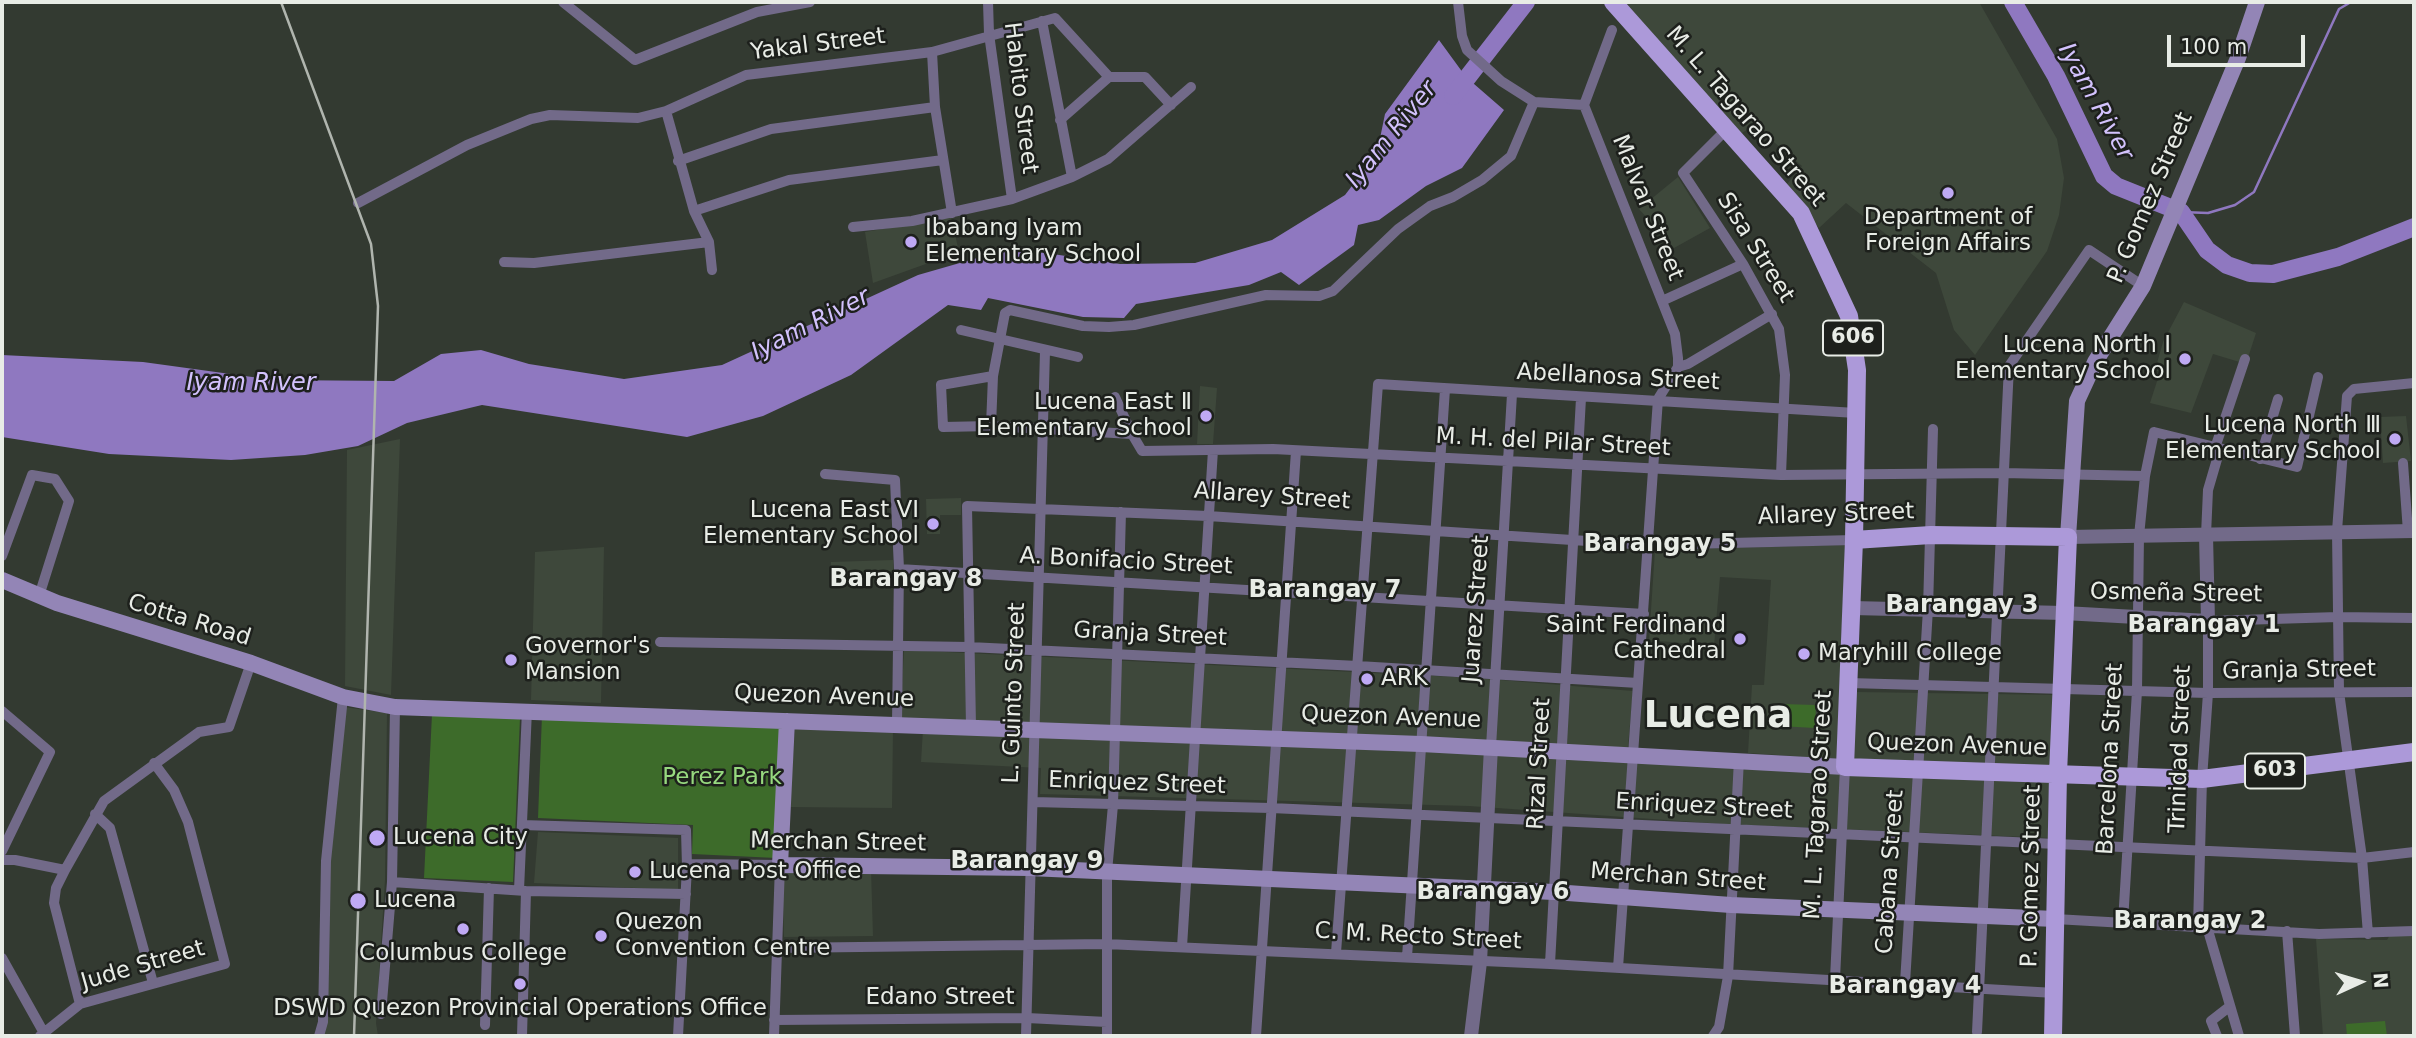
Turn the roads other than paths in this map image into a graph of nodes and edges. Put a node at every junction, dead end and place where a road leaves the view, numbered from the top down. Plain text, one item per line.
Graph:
1 (810, 2) edge
2 (988, 2) edge
3 (1458, 2) edge
4 (1613, 2) edge
5 (2257, 2) edge
6 (566, 3) edge
7 (755, 7) edge
8 (1042, 21) junction
9 (1612, 30) dead end
10 (989, 34) junction
11 (932, 52) junction
12 (1109, 77) junction
13 (1191, 87) dead end
14 (1534, 102) junction
15 (1171, 105) junction
16 (1584, 105) junction
17 (935, 107) junction
18 (666, 111) junction
19 (1060, 120) junction
20 (1725, 131) junction
21 (943, 160) junction
22 (678, 161) junction
23 (1072, 177) junction
24 (1012, 199) junction
25 (358, 203) dead end
26 (694, 211) junction
27 (952, 212) junction
28 (853, 227) dead end
29 (709, 242) junction
30 (504, 262) dead end
31 (1743, 264) junction
32 (712, 270) dead end
33 (2143, 286) junction
34 (1662, 301) junction
35 (1772, 314) junction
36 (961, 330) dead end
37 (1001, 339) junction
38 (1045, 351) junction
39 (1078, 358) dead end
40 (2245, 359) dead end
41 (1678, 367) junction
42 (993, 376) junction
43 (2318, 377) dead end
44 (2414, 383) edge
45 (1445, 389) junction
46 (1512, 394) junction
47 (1115, 397) dead end
48 (1581, 398) junction
49 (2278, 399) dead end
50 (1658, 400) junction
51 (1784, 409) junction
52 (1856, 414) junction
53 (991, 426) junction
54 (1041, 429) junction
55 (1933, 429) dead end
56 (1132, 434) junction
57 (2217, 448) junction
58 (1213, 450) junction
59 (1296, 451) junction
60 (1374, 454) junction
61 (1442, 457) junction
62 (2260, 458) junction
63 (1510, 463) junction
64 (2403, 463) dead end
65 (1577, 466) junction
66 (1653, 471) junction
67 (1932, 473) junction
68 (2003, 473) junction
69 (825, 474) dead end
70 (1856, 474) junction
71 (2071, 474) junction
72 (1781, 475) junction
73 (2145, 476) junction
74 (1041, 509) junction
75 (1121, 512) junction
76 (1208, 516) junction
77 (1293, 523) junction
78 (1367, 527) junction
79 (1437, 530) junction
80 (2337, 531) junction
81 (2411, 531) edge
82 (2003, 535) junction
83 (2206, 535) junction
84 (1931, 536) junction
85 (2138, 536) junction
86 (1504, 537) junction
87 (2068, 537) junction
88 (1854, 540) junction
89 (1574, 541) junction
90 (1648, 545) junction
91 (2, 556) edge
92 (899, 569) junction
93 (968, 573) junction
94 (1040, 579) junction
95 (2, 580) edge
96 (1119, 581) junction
97 (1203, 586) junction
98 (1288, 592) junction
99 (39, 596) junction
100 (1363, 597) junction
101 (1431, 600) junction
102 (1500, 605) junction
103 (1852, 608) junction
104 (1570, 609) junction
105 (1928, 609) junction
106 (1997, 611) junction
107 (2064, 613) junction
108 (1644, 614) junction
109 (2338, 617) junction
110 (2414, 618) edge
111 (2139, 620) junction
112 (2208, 621) junction
113 (660, 642) dead end
114 (897, 645) junction
115 (970, 647) junction
116 (1038, 651) junction
117 (1117, 655) junction
118 (1198, 658) junction
119 (251, 663) junction
120 (1283, 663) junction
121 (1358, 666) junction
122 (1427, 671) junction
123 (1495, 675) junction
124 (1566, 681) junction
125 (1849, 683) junction
126 (1639, 684) junction
127 (1922, 686) junction
128 (1994, 687) junction
129 (2063, 690) junction
130 (2137, 691) junction
131 (2339, 692) junction
132 (2414, 692) edge
133 (2208, 693) junction
134 (343, 697) junction
135 (365, 701) joint
136 (395, 707) junction
137 (527, 710) junction
138 (2, 711) edge
139 (787, 721) junction
140 (897, 723) junction
141 (971, 726) junction
142 (1034, 729) junction
143 (1115, 732) junction
144 (1193, 735) junction
145 (1276, 738) junction
146 (1352, 741) junction
147 (1421, 744) junction
148 (1491, 747) junction
149 (2414, 752) edge
150 (1562, 753) junction
151 (1632, 755) junction
152 (1739, 760) junction
153 (2348, 762) junction
154 (155, 763) junction
155 (1845, 767) junction
156 (1919, 769) junction
157 (1989, 770) junction
158 (2059, 774) junction
159 (2131, 776) junction
160 (2202, 779) junction
161 (1033, 802) junction
162 (1114, 805) junction
163 (1188, 806) junction
164 (1271, 808) junction
165 (1348, 812) junction
166 (96, 814) junction
167 (1418, 815) junction
168 (1487, 819) junction
169 (1558, 822) junction
170 (1628, 824) junction
171 (522, 825) junction
172 (1737, 830) junction
173 (1843, 835) junction
174 (1915, 838) junction
175 (1986, 841) junction
176 (2058, 845) junction
177 (2126, 847) junction
178 (2200, 850) junction
179 (2, 851) edge
180 (2414, 852) edge
181 (2362, 858) junction
182 (2, 860) edge
183 (687, 864) junction
184 (780, 866) junction
185 (1030, 868) junction
186 (65, 870) junction
187 (1107, 872) junction
188 (1185, 875) junction
189 (1266, 879) junction
190 (392, 882) junction
191 (1340, 882) junction
192 (1413, 885) junction
193 (489, 888) junction
194 (1482, 889) junction
195 (522, 890) junction
196 (1553, 892) junction
197 (686, 894) junction
198 (1623, 898) junction
199 (1731, 905) junction
200 (1838, 909) junction
201 (1909, 912) junction
202 (1982, 917) junction
203 (2055, 919) junction
204 (2123, 922) junction
205 (2202, 927) junction
206 (2287, 931) junction
207 (2414, 931) edge
208 (2368, 934) junction
209 (1029, 943) junction
210 (1106, 944) junction
211 (1182, 947) junction
212 (778, 948) junction
213 (1260, 950) junction
214 (1336, 953) junction
215 (1407, 957) junction
216 (2, 960) edge
217 (1479, 962) junction
218 (1550, 964) junction
219 (1618, 968) junction
220 (1728, 975) junction
221 (1835, 979) junction
222 (1905, 983) junction
223 (153, 984) junction
224 (1979, 987) junction
225 (2054, 993) junction
226 (80, 1004) junction
227 (2229, 1007) junction
228 (381, 1014) dead end
229 (1027, 1018) junction
230 (774, 1020) junction
231 (1107, 1022) junction
232 (485, 1025) dead end
233 (1977, 1032) dead end
234 (1718, 1033) edge
235 (42, 1034) edge
236 (319, 1036) edge
237 (522, 1036) edge
238 (678, 1036) edge
239 (774, 1036) edge
240 (1026, 1036) edge
241 (1107, 1036) edge
242 (1256, 1036) edge
243 (1471, 1036) edge
244 (2053, 1036) edge
245 (2217, 1036) edge
246 (2239, 1036) edge
247 (2295, 1036) edge

1 - 7 street
2 - 10 street, Habito Street
3 - 14 street
4 - 20 main road, M. L. Tagarao Street / 606
5 - 33 main road, P. Gomez Street
6 - 7 street
8 - 10 street, Yakal Street
8 - 12 street, Yakal Street
8 - 19 street
9 - 16 street
10 - 11 street, Yakal Street
10 - 24 street, Habito Street
11 - 17 street
11 - 18 street, Yakal Street
12 - 15 street
12 - 19 street
13 - 15 street
14 - 16 street
14 - 37 street
15 - 23 street
16 - 34 street, Malvar Street
17 - 21 street
17 - 22 street
18 - 22 street
18 - 25 street, Yakal Street
19 - 23 street
20 - 31 street, Sisa Street
20 - 52 main road, M. L. Tagarao Street / 606
21 - 26 street
21 - 27 street
22 - 26 street
23 - 24 street
24 - 27 street
26 - 29 street
27 - 28 street
29 - 30 street
29 - 32 street
31 - 34 street
31 - 35 street, Sisa Street
33 - 68 street
33 - 71 main road, P. Gomez Street
34 - 41 street, Malvar Street
35 - 41 street
35 - 51 street, Sisa Street
36 - 37 street
37 - 38 street
37 - 42 street
38 - 39 street
38 - 54 street, L. Guinto Street
40 - 57 street, Trinidad Street
41 - 50 street
42 - 53 street
42 - 53 street
43 - 62 street
44 - 80 street
45 - 46 street, Abellanosa Street
45 - 60 street, Abellanosa Street
45 - 61 street
46 - 48 street, Abellanosa Street
46 - 63 street, Juarez Street
47 - 56 street
48 - 50 street, Abellanosa Street
48 - 65 street, Rizal Street
49 - 62 street
50 - 51 street, Abellanosa Street
50 - 66 street
51 - 52 street, Abellanosa Street
51 - 72 street, Sisa Street
52 - 70 main road, M. L. Tagarao Street / 606
53 - 54 street
54 - 56 street
54 - 74 street, L. Guinto Street
55 - 67 street, Cabana Street
56 - 58 street, M. H. del Pilar Street
57 - 62 street
57 - 73 street, Barcelona Street
57 - 83 street, Trinidad Street
58 - 59 street, M. H. del Pilar Street
58 - 76 street
59 - 60 street, M. H. del Pilar Street
59 - 77 street
60 - 61 street, M. H. del Pilar Street
60 - 78 street
61 - 63 street, M. H. del Pilar Street
61 - 79 street
63 - 65 street, M. H. del Pilar Street
63 - 86 street, Juarez Street
64 - 81 street
65 - 66 street, M. H. del Pilar Street
65 - 89 street, Rizal Street
66 - 72 street, M. H. del Pilar Street
66 - 90 street
67 - 68 street, M. H. del Pilar Street
67 - 70 street, M. H. del Pilar Street
67 - 84 street, Cabana Street
68 - 71 street, M. H. del Pilar Street
68 - 82 street
69 - 92 street
70 - 72 street, M. H. del Pilar Street
70 - 88 main road, M. L. Tagarao Street / 606
71 - 73 street, M. H. del Pilar Street
71 - 87 main road, P. Gomez Street
73 - 85 street, Barcelona Street
74 - 75 street, Allarey Street
74 - 93 street, Allarey Street
74 - 94 street, L. Guinto Street
75 - 76 street, Allarey Street
75 - 96 street
76 - 77 street, Allarey Street
76 - 97 street
77 - 78 street, Allarey Street
77 - 98 street
78 - 79 street, Allarey Street
78 - 100 street
79 - 86 street, Allarey Street
79 - 101 street
80 - 81 street, Allarey Street
80 - 83 street, Allarey Street
80 - 109 street
82 - 84 main road, Allarey Street
82 - 87 main road, Allarey Street
82 - 106 street
83 - 85 street, Allarey Street
83 - 112 street, Trinidad Street
84 - 88 main road, Allarey Street
84 - 105 street, Cabana Street
85 - 87 street, Allarey Street
85 - 111 street, Barcelona Street
86 - 89 street, Allarey Street
86 - 102 street, Juarez Street
87 - 107 main road, P. Gomez Street
88 - 90 street, Allarey Street
88 - 103 main road, M. L. Tagarao Street / 606
89 - 90 street, Allarey Street
89 - 104 street, Rizal Street
90 - 108 street
91 - 99 street
92 - 93 street, A. Bonifacio Street
92 - 114 street
93 - 94 street, A. Bonifacio Street
93 - 115 street
94 - 96 street, A. Bonifacio Street
94 - 116 street, L. Guinto Street
95 - 99 main road, Cotta Road
96 - 97 street, A. Bonifacio Street
96 - 117 street
97 - 98 street, A. Bonifacio Street
97 - 118 street
98 - 100 street, A. Bonifacio Street
98 - 120 street
99 - 119 main road, Cotta Road
100 - 101 street, A. Bonifacio Street
100 - 121 street
101 - 102 street, A. Bonifacio Street
101 - 122 street
102 - 104 street, A. Bonifacio Street
102 - 123 street, Juarez Street
103 - 105 street, Osmeña Street
103 - 125 main road, M. L. Tagarao Street / 606
104 - 108 street, A. Bonifacio Street
104 - 124 street, Rizal Street
105 - 106 street, Osmeña Street
105 - 127 street, Cabana Street
106 - 107 street, Osmeña Street
106 - 128 street
107 - 111 street, Osmeña Street
107 - 129 main road, P. Gomez Street
108 - 126 street
109 - 110 street, Osmeña Street
109 - 112 street, Osmeña Street
109 - 131 street
111 - 112 street, Osmeña Street
111 - 130 street, Barcelona Street
112 - 133 street, Trinidad Street
113 - 114 street, Granja Street
114 - 115 street, Granja Street
114 - 140 street
115 - 116 street, Granja Street
115 - 141 street
116 - 117 street, Granja Street
116 - 142 street, L. Guinto Street
117 - 118 street, Granja Street
117 - 143 street
118 - 120 street, Granja Street
118 - 144 street
119 - 134 main road, Cotta Road
119 - 154 street
120 - 121 street, Granja Street
120 - 145 street
121 - 122 street, Granja Street
121 - 146 street
122 - 123 street, Granja Street
122 - 147 street
123 - 124 street, Granja Street
123 - 148 street, Juarez Street
124 - 126 street, Granja Street
124 - 150 street, Rizal Street
125 - 127 street, Granja Street
125 - 155 main road, M. L. Tagarao Street / 606
126 - 151 street
127 - 128 street, Granja Street
127 - 156 street, Cabana Street
128 - 129 street, Granja Street
128 - 157 street
129 - 130 street, Granja Street
129 - 158 main road, P. Gomez Street
130 - 133 street, Granja Street
130 - 159 street, Barcelona Street
131 - 132 street, Granja Street
131 - 133 street, Granja Street
131 - 153 street
133 - 160 street, Trinidad Street
134 - 135 main road, Cotta Road
134 - 236 street
135 - 136 main road, Quezon Avenue
136 - 137 main road, Quezon Avenue
136 - 190 street
137 - 139 main road, Quezon Avenue
137 - 171 street
138 - 179 street
139 - 140 main road, Quezon Avenue
139 - 184 main road
140 - 141 main road, Quezon Avenue
141 - 142 main road, Quezon Avenue
142 - 143 main road, Quezon Avenue
142 - 161 street, L. Guinto Street
143 - 144 main road, Quezon Avenue
143 - 162 street
144 - 145 main road, Quezon Avenue
144 - 163 street
145 - 146 main road, Quezon Avenue
145 - 164 street
146 - 147 main road, Quezon Avenue
146 - 165 street
147 - 148 main road, Quezon Avenue
147 - 167 street
148 - 150 main road, Quezon Avenue
148 - 168 street, Juarez Street
149 - 153 main road, Quezon Avenue / 603
150 - 151 main road, Quezon Avenue
150 - 169 street, Rizal Street
151 - 152 main road, Quezon Avenue
151 - 170 street
152 - 155 main road, Quezon Avenue
152 - 172 street
153 - 160 main road, Quezon Avenue / 603
153 - 181 street
154 - 166 street
154 - 223 street, Jude Street
155 - 156 main road, Quezon Avenue
155 - 173 street, M. L. Tagarao Street
156 - 157 main road, Quezon Avenue
156 - 174 street, Cabana Street
157 - 158 main road, Quezon Avenue
157 - 175 street
158 - 159 main road, Quezon Avenue / 603
158 - 176 main road, P. Gomez Street
159 - 160 main road, Quezon Avenue / 603
159 - 177 street, Barcelona Street
160 - 178 street, Trinidad Street
161 - 162 street, Enriquez Street
161 - 185 street, L. Guinto Street
162 - 163 street, Enriquez Street
162 - 187 street
163 - 164 street, Enriquez Street
163 - 188 street
164 - 165 street, Enriquez Street
164 - 189 street
165 - 167 street, Enriquez Street
165 - 191 street
166 - 186 street
166 - 223 street
167 - 168 street, Enriquez Street
167 - 192 street
168 - 169 street, Enriquez Street
168 - 194 street, Juarez Street
169 - 170 street, Enriquez Street
169 - 196 street, Rizal Street
170 - 172 street, Enriquez Street
170 - 198 street
171 - 183 street
171 - 195 street
172 - 173 street, Enriquez Street
172 - 199 street
173 - 174 street, Enriquez Street
173 - 200 street, M. L. Tagarao Street
174 - 175 street, Enriquez Street
174 - 201 street, Cabana Street
175 - 176 street, Enriquez Street
175 - 202 street
176 - 177 street, Enriquez Street
176 - 203 main road, P. Gomez Street
177 - 178 street, Enriquez Street
177 - 204 street, Barcelona Street
178 - 181 street, Enriquez Street
178 - 205 street, Trinidad Street
180 - 181 street, Enriquez Street
181 - 208 street
182 - 186 street
183 - 184 street, Merchan Street
183 - 197 street
184 - 185 main road, Merchan Street
184 - 212 street
185 - 187 main road, Merchan Street
185 - 209 street, L. Guinto Street
186 - 226 street
187 - 188 main road, Merchan Street
187 - 210 street
188 - 189 main road, Merchan Street
188 - 211 street
189 - 191 main road, Merchan Street
189 - 213 street
190 - 193 street
190 - 228 street
191 - 192 main road, Merchan Street
191 - 214 street
192 - 194 main road, Merchan Street
192 - 215 street
193 - 195 street
193 - 232 street
194 - 196 main road, Merchan Street
194 - 217 street, Juarez Street
195 - 197 street
195 - 237 street
196 - 198 main road, Merchan Street
196 - 218 street, Rizal Street
197 - 238 street
198 - 199 main road, Merchan Street
198 - 219 street
199 - 200 main road, Merchan Street
199 - 220 street
200 - 201 main road, Merchan Street
200 - 221 street, M. L. Tagarao Street
201 - 202 main road, Merchan Street
201 - 222 street, Cabana Street
202 - 203 main road, Merchan Street
202 - 224 street
203 - 204 street, Merchan Street
203 - 225 main road, P. Gomez Street
204 - 205 street, Merchan Street
205 - 206 street, Merchan Street
205 - 227 street, Trinidad Street
206 - 208 street, Merchan Street
206 - 247 street
207 - 208 street, Merchan Street
209 - 210 street, C. M. Recto Street
209 - 212 street, C. M. Recto Street
209 - 229 street, L. Guinto Street
210 - 211 street, C. M. Recto Street
210 - 231 street
211 - 213 street, C. M. Recto Street
212 - 230 street
213 - 214 street, C. M. Recto Street
213 - 242 street
214 - 215 street, C. M. Recto Street
215 - 217 street, C. M. Recto Street
216 - 235 street
217 - 218 street, C. M. Recto Street
217 - 243 street, Juarez Street
218 - 219 street, C. M. Recto Street
219 - 220 street, C. M. Recto Street
220 - 221 street, C. M. Recto Street
220 - 234 street
221 - 222 street, C. M. Recto Street
222 - 224 street, C. M. Recto Street
223 - 226 street, Jude Street
224 - 225 street, C. M. Recto Street
224 - 233 street
225 - 244 main road, P. Gomez Street
226 - 235 street, Jude Street
227 - 245 street
227 - 246 street, Trinidad Street
229 - 230 street, Edano Street
229 - 231 street, Edano Street
229 - 240 street, L. Guinto Street
230 - 239 street
231 - 241 street

